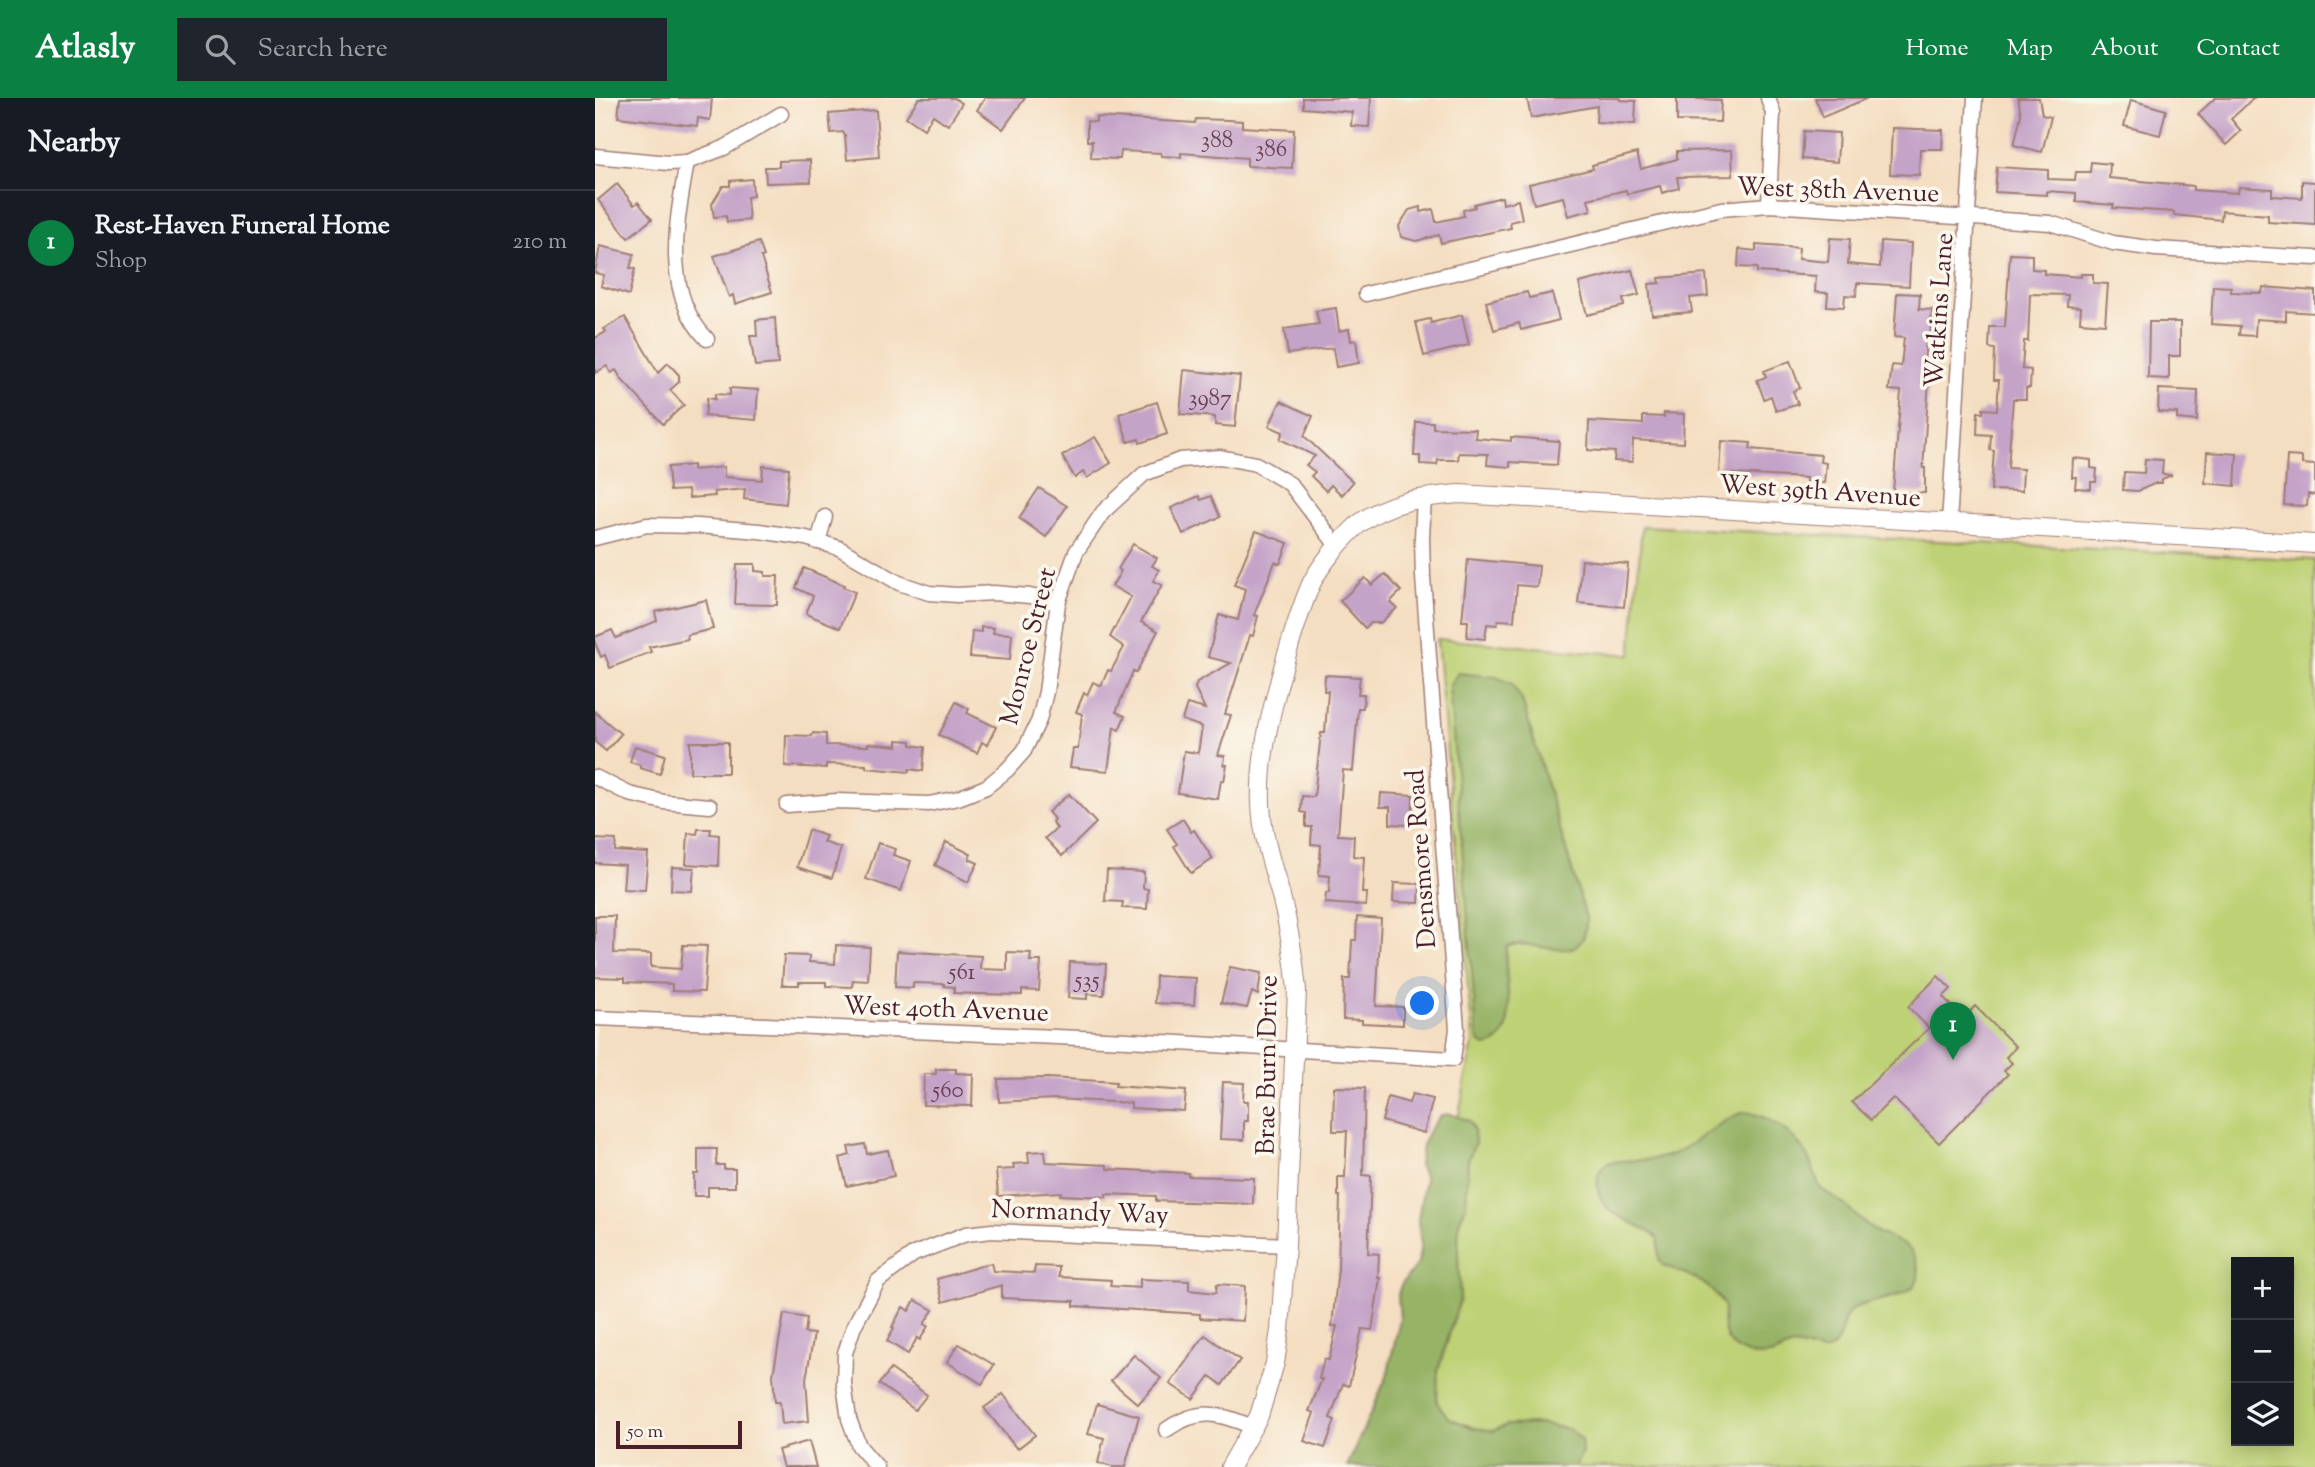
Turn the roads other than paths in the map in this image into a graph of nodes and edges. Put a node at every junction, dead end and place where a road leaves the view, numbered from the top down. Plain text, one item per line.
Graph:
1 (1767, 98) edge
2 (1975, 98) edge
3 (781, 114) dead end
4 (595, 156) edge
5 (687, 162) junction
6 (1769, 205) junction
7 (1968, 218) junction
8 (2315, 258) edge
9 (1366, 294) dead end
10 (706, 338) dead end
11 (1424, 497) junction
12 (825, 517) dead end
13 (1949, 524) junction
14 (595, 538) edge
15 (818, 542) junction
16 (2315, 544) edge
17 (1338, 547) junction
18 (1058, 603) junction
19 (595, 777) edge
20 (787, 805) dead end
21 (710, 806) dead end
22 (595, 1018) edge
23 (1294, 1049) junction
24 (1286, 1245) junction
25 (1253, 1427) junction
26 (1166, 1430) dead end
27 (877, 1467) edge
28 (1230, 1467) edge

1 - 6 street
2 - 7 street, Watkins Lane
3 - 5 street
4 - 5 street
5 - 10 street
6 - 7 street, West 38th Avenue
6 - 9 street, West 38th Avenue
7 - 8 street, West 38th Avenue
7 - 13 street, Watkins Lane
11 - 13 street, West 39th Avenue
11 - 17 street, West 39th Avenue
11 - 23 street, Densmore Road
12 - 15 street
13 - 16 street, West 39th Avenue
14 - 15 street
15 - 18 street
17 - 18 street, Monroe Street
17 - 23 street, Brae Burn Drive
18 - 20 street, Monroe Street
19 - 21 street
22 - 23 street, West 40th Avenue
23 - 24 street, Brae Burn Drive
24 - 25 street, Brae Burn Drive
24 - 27 street, Normandy Way
25 - 26 street
25 - 28 street, Brae Burn Drive

